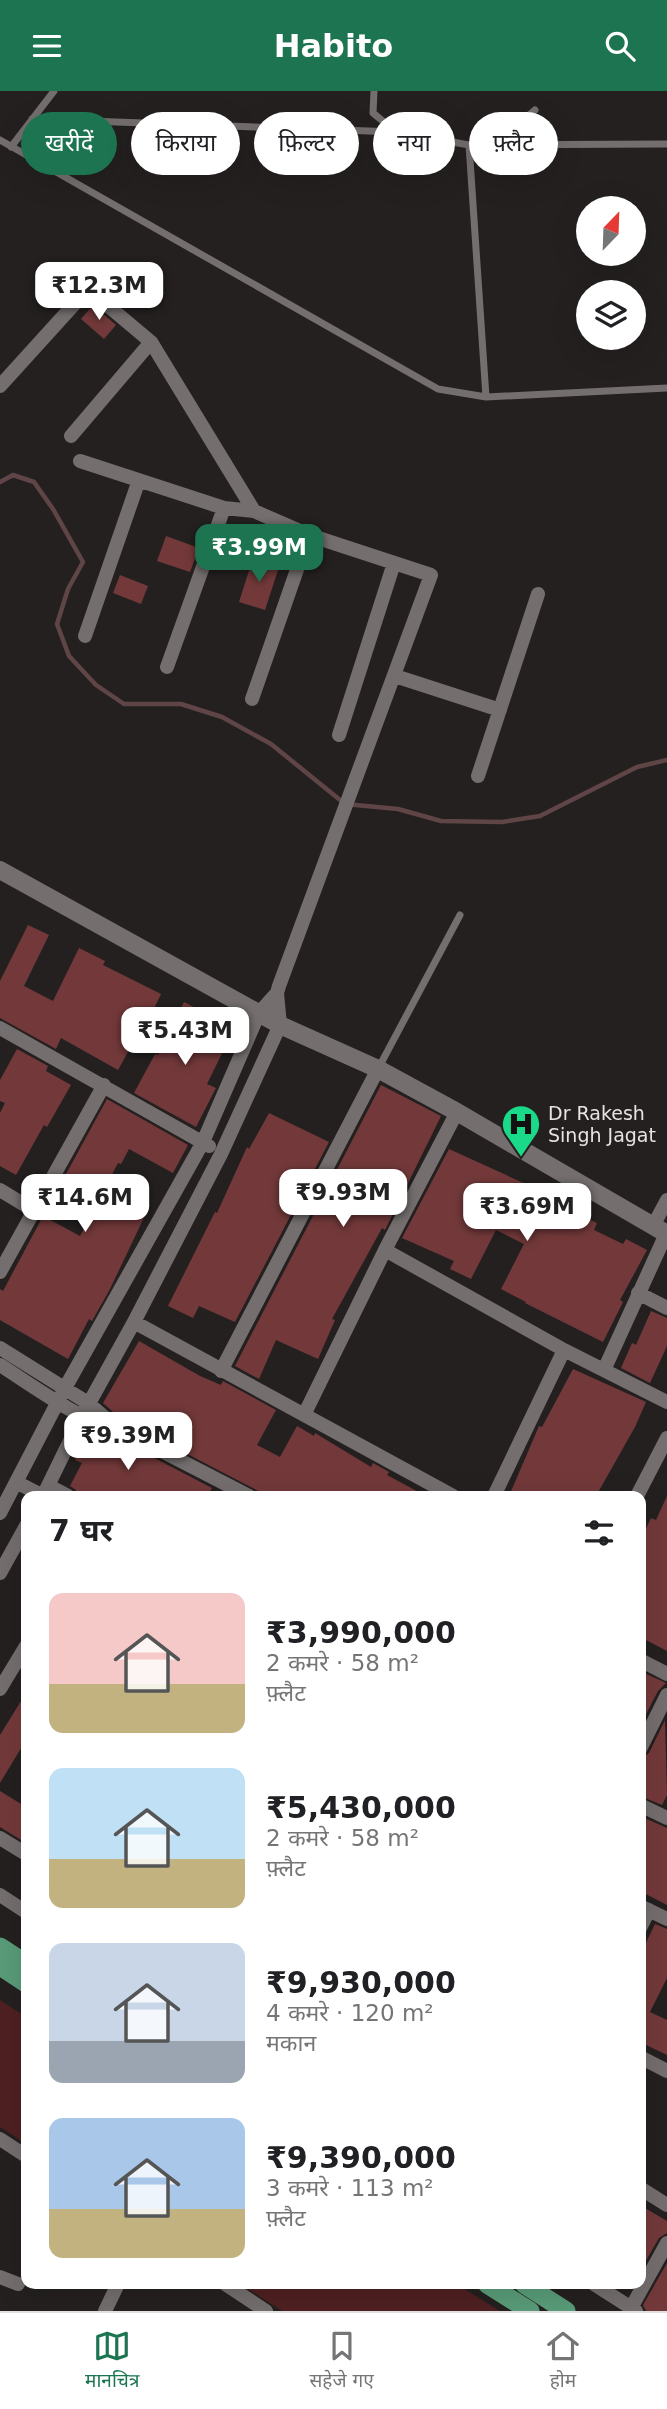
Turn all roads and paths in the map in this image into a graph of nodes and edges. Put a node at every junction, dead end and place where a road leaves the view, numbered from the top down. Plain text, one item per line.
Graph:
1 (54, 91) edge
2 (374, 91) edge
3 (535, 110) dead end
4 (38, 112) edge
5 (373, 112) edge
6 (533, 112) edge
7 (117, 122) edge
8 (373, 131) edge
9 (21, 134) edge
10 (0, 140) edge
11 (455, 142) edge
12 (469, 145) edge
13 (558, 145) edge
14 (667, 145) edge
15 (11, 147) junction
16 (471, 175) edge
17 (151, 342) junction
18 (0, 386) edge
19 (667, 388) edge
20 (486, 397) junction
21 (71, 436) dead end
22 (80, 461) dead end
23 (139, 480) junction
24 (224, 507) junction
25 (254, 511) junction
26 (309, 535) junction
27 (394, 563) junction
28 (538, 594) dead end
29 (85, 636) dead end
30 (167, 667) dead end
31 (395, 676) junction
32 (252, 699) dead end
33 (500, 710) junction
34 (339, 735) dead end
35 (478, 776) dead end
36 (0, 870) edge
37 (460, 915) dead end
38 (277, 993) junction
39 (259, 1013) junction
40 (280, 1025) junction
41 (0, 1028) edge
42 (378, 1069) junction
43 (104, 1085) junction
44 (457, 1112) junction
45 (203, 1142) junction
46 (221, 1154) junction
47 (0, 1190) edge
48 (667, 1200) edge
49 (33, 1210) junction
50 (662, 1231) edge
51 (385, 1249) junction
52 (0, 1272) edge
53 (638, 1293) junction
54 (667, 1308) edge
55 (134, 1322) junction
56 (0, 1348) edge
57 (564, 1350) junction
58 (0, 1365) edge
59 (604, 1370) junction
60 (221, 1371) junction
61 (62, 1394) junction
62 (667, 1402) edge
63 (85, 1410) junction
64 (304, 1415) junction
65 (667, 1438) edge
66 (16, 1482) junction
67 (40, 1491) edge
68 (46, 1491) edge
69 (239, 1491) edge
70 (444, 1491) edge
71 (497, 1491) edge
72 (640, 1491) edge
73 (0, 1513) edge
74 (21, 1535) edge
75 (0, 1573) edge
76 (21, 1654) edge
77 (646, 1663) edge
78 (667, 1674) edge
79 (0, 1689) edge
80 (667, 1695) edge
81 (646, 1737) edge
82 (646, 1808) edge
83 (667, 1818) edge
84 (0, 1838) edge
85 (21, 1851) edge
86 (0, 1895) edge
87 (646, 1908) edge
88 (21, 1909) edge
89 (667, 1919) edge
90 (0, 1947) edge
91 (21, 1961) edge
92 (0, 1966) edge
93 (21, 1980) edge
94 (646, 2060) edge
95 (667, 2070) edge
96 (0, 2139) edge
97 (21, 2153) edge
98 (646, 2192) edge
99 (667, 2205) edge
100 (667, 2243) edge
101 (0, 2277) edge
102 (18, 2284) dead end
103 (646, 2284) edge
104 (116, 2289) edge
105 (233, 2289) edge
106 (495, 2289) edge
107 (532, 2289) edge
108 (602, 2289) edge
109 (644, 2289) edge
110 (633, 2310) edge
111 (106, 2311) edge
112 (266, 2311) edge
113 (530, 2311) edge
114 (566, 2311) edge

1 - 4 lane
2 - 5 lane
3 - 6 lane
7 - 8 lane
9 - 15 lane
10 - 15 lane
11 - 12 lane
13 - 14 lane
15 - 20 lane
16 - 20 lane
17 - 18 street
17 - 21 street
17 - 25 street
19 - 20 lane
22 - 23 street
23 - 24 street
23 - 29 street
24 - 25 street
24 - 30 street
25 - 26 street
26 - 27 street
26 - 32 street
27 - 31 street
27 - 34 street
28 - 33 street
31 - 33 street
31 - 38 street
33 - 35 street
36 - 39 street
37 - 42 lane
38 - 39 street
38 - 40 street
39 - 40 street
39 - 45 street
40 - 42 street
40 - 46 street
41 - 43 street
42 - 44 street
42 - 60 street
43 - 45 street
43 - 49 street
44 - 50 street
44 - 51 street
45 - 46 street
45 - 61 street
46 - 55 street
47 - 49 street
48 - 50 street
49 - 52 street
50 - 53 street
51 - 57 street
51 - 64 street
53 - 54 street
53 - 59 street
55 - 60 street
55 - 63 street
56 - 61 street
57 - 59 street
57 - 71 street
58 - 61 street
59 - 62 street
60 - 64 street
61 - 63 street
61 - 66 street
63 - 68 street
63 - 69 street
64 - 70 street
65 - 72 street
66 - 67 street
66 - 73 street
74 - 75 street
76 - 79 street
77 - 78 street
80 - 81 street
82 - 83 street
84 - 85 street
86 - 88 street
87 - 89 street
90 - 91 main road
92 - 93 main road
94 - 95 street
96 - 97 street
98 - 99 street
100 - 103 street
101 - 102 street
104 - 111 street
105 - 112 street
106 - 113 main road
107 - 114 main road
108 - 110 street
109 - 110 street

